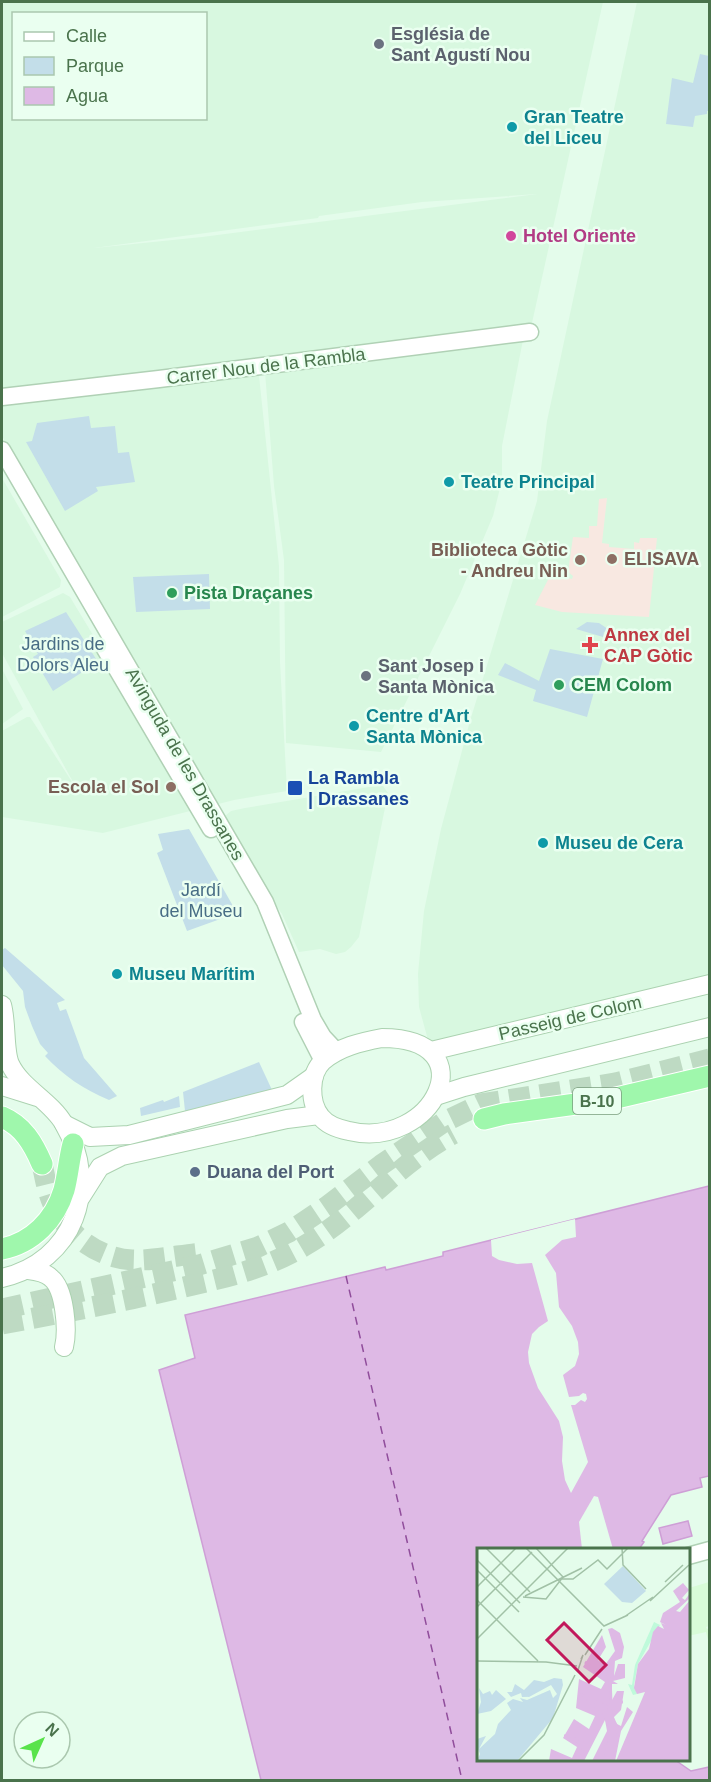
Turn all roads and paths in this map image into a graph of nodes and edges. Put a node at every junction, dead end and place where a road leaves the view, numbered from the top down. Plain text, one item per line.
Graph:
1 (530, 332) dead end
2 (2, 397) edge
3 (2, 450) edge
4 (2, 472) edge
5 (710, 984) edge
6 (2, 1005) edge
7 (710, 1027) edge
8 (431, 1051) junction
9 (325, 1063) junction
10 (710, 1076) edge
11 (2, 1086) edge
12 (436, 1096) junction
13 (42, 1099) junction
14 (320, 1116) junction
15 (2, 1117) edge
16 (484, 1119) dead end
17 (64, 1124) junction
18 (73, 1144) junction
19 (42, 1164) tunnel mouth
20 (81, 1198) junction
21 (2, 1248) edge
22 (28, 1270) junction
23 (2, 1278) edge
24 (64, 1347) dead end
25 (710, 1550) edge
26 (690, 1555) edge

1 - 2 street, Carrer Nou de la Rambla
3 - 9 street, Avinguda de les Drassanes
4 - 9 street, Avinguda de les Drassanes
5 - 8 main road, Passeig de Colom
6 - 13 main road
7 - 12 main road
8 - 9 main road
8 - 12 main road
9 - 14 main road
9 - 17 main road
10 - 16 highway, B-10
11 - 13 main road
12 - 14 main road
13 - 17 main road
14 - 20 main road
15 - 19 highway
17 - 18 main road
18 - 20 main road
18 - 21 highway
20 - 22 main road
22 - 23 main road
22 - 24 main road
25 - 26 street

